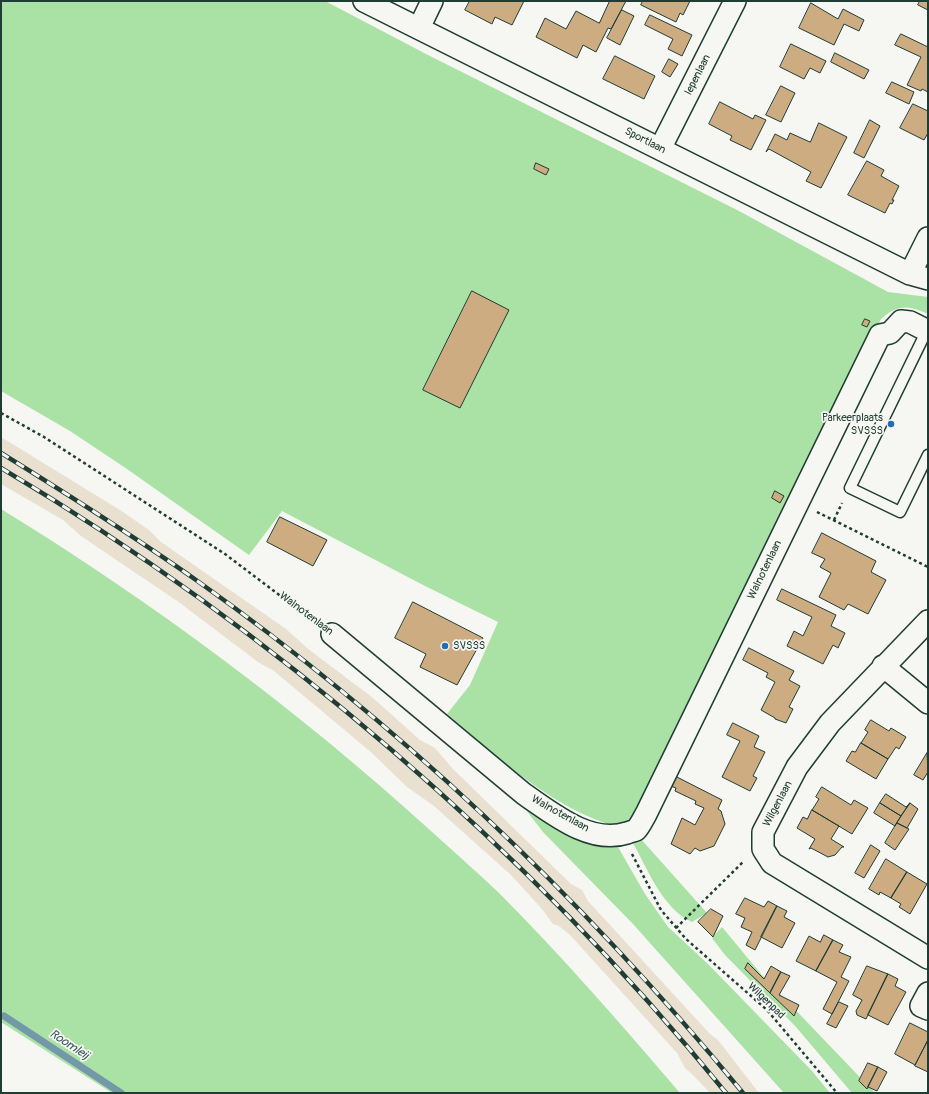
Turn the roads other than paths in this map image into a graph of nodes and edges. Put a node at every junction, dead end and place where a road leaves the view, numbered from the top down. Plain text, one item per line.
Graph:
1 (364, 1) edge
2 (432, 1) edge
3 (735, 1) edge
4 (419, 28) junction
5 (660, 149) junction
6 (928, 238) edge
7 (919, 277) edge
8 (927, 330) edge
9 (928, 456) edge
10 (928, 620) edge
11 (332, 634) road end
12 (883, 666) junction
13 (928, 703) edge
14 (928, 958) edge
15 (928, 992) edge
16 (928, 1009) edge

1 - 4 street, Sportlaan
2 - 4 street
3 - 5 street, Iepenlaan
4 - 5 street, Sportlaan
5 - 7 street, Sportlaan
6 - 7 street
8 - 9 lane
8 - 11 street, Walnotenlaan
10 - 12 street, Wilgenlaan
12 - 13 street
12 - 14 street, Wilgenlaan
15 - 16 street

